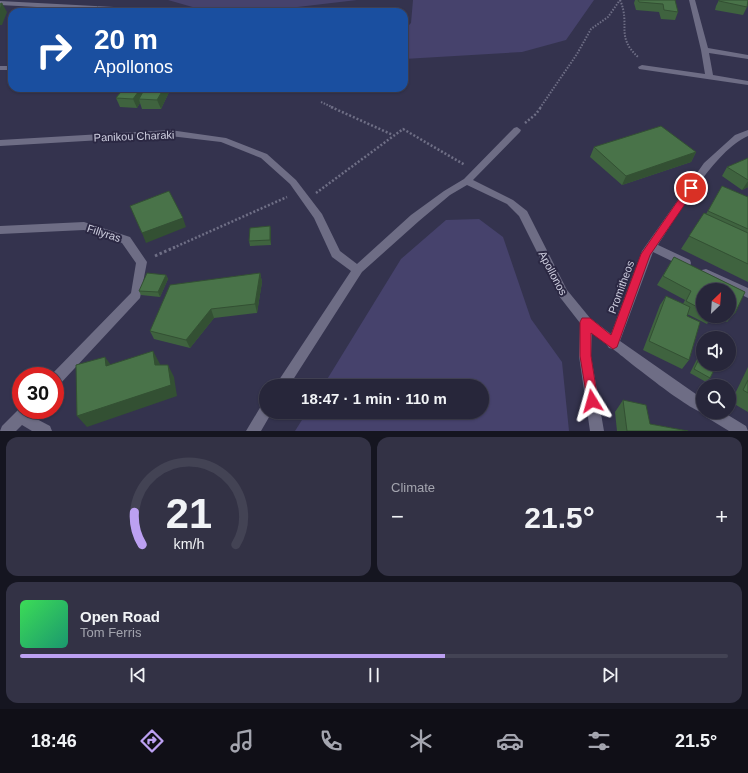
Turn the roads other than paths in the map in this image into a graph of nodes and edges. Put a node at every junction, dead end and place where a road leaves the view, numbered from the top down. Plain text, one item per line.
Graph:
1 (692, 0) edge
2 (0, 3) edge
3 (95, 8) edge
4 (705, 50) junction
5 (748, 56) edge
6 (642, 63) road end
7 (709, 77) junction
8 (748, 83) edge
9 (517, 130) road end
10 (748, 133) edge
11 (0, 143) edge
12 (467, 181) junction
13 (0, 230) edge
14 (651, 247) junction
15 (358, 269) junction
16 (748, 293) edge
17 (586, 322) junction
18 (613, 344) junction
19 (64, 371) edge
20 (287, 379) edge
21 (696, 402) edge
22 (19, 419) edge
23 (30, 419) edge
24 (261, 419) edge
25 (722, 419) edge
26 (7, 431) edge
27 (45, 431) edge
28 (253, 431) edge
29 (597, 431) edge
30 (741, 431) edge

1 - 4 street
2 - 3 street
4 - 5 street
4 - 7 street
6 - 7 street
7 - 8 street
9 - 12 street
10 - 14 street, Promitheos
11 - 15 street, Panikou Charaki
12 - 15 street
12 - 17 street, Apollonos
13 - 19 street, Fillyras
14 - 16 street
14 - 18 street, Promitheos
15 - 20 street
17 - 18 street, Apollonos
17 - 29 street
18 - 21 street, Apollonos
22 - 26 street
23 - 27 street
24 - 28 street
25 - 30 street

